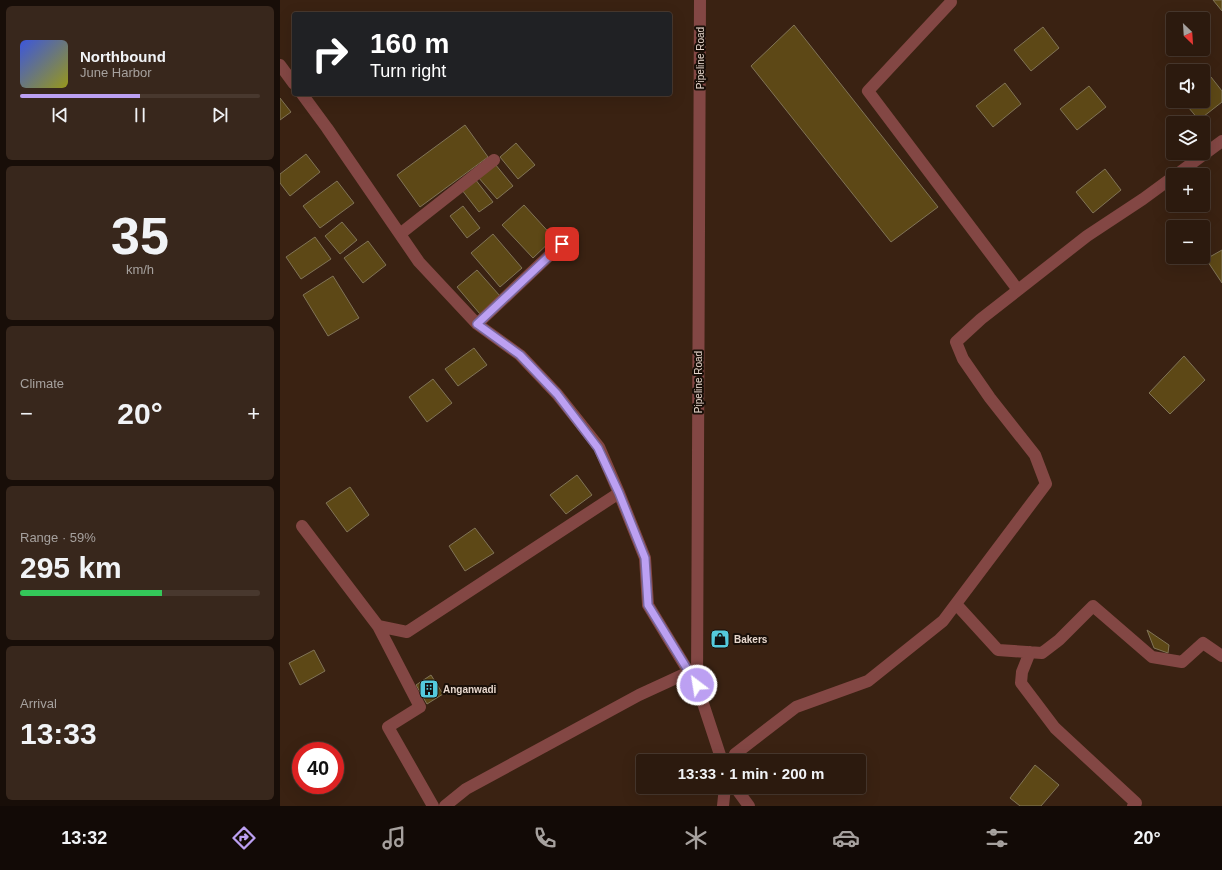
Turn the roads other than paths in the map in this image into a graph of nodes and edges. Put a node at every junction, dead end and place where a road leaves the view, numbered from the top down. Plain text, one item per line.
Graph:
1 (700, 0) edge
2 (951, 2) dead end
3 (280, 65) edge
4 (292, 81) edge
5 (303, 96) edge
6 (1222, 141) edge
7 (494, 160) dead end
8 (1185, 168) edge
9 (1166, 182) edge
10 (400, 234) junction
11 (572, 234) dead end
12 (1018, 290) junction
13 (477, 324) junction
14 (619, 493) junction
15 (302, 526) dead end
16 (956, 604) junction
17 (378, 626) junction
18 (1030, 652) junction
19 (1222, 656) edge
20 (689, 672) junction
21 (697, 685) junction
22 (720, 754) edge
23 (735, 754) edge
24 (724, 794) edge
25 (740, 794) edge
26 (433, 806) edge
27 (445, 806) edge
28 (723, 806) edge
29 (749, 806) edge
30 (1133, 806) edge

1 - 21 street, Pipeline Road
2 - 12 street
3 - 4 street
5 - 10 street
6 - 8 street
7 - 10 street
9 - 12 street
10 - 13 street
11 - 13 street
12 - 16 street
13 - 14 street
14 - 17 street
14 - 20 street
15 - 17 street
16 - 18 street
16 - 23 street
17 - 26 street
18 - 19 street
18 - 30 street
20 - 21 street
20 - 27 street
21 - 22 street, Pipeline Road
24 - 28 street
25 - 29 street

